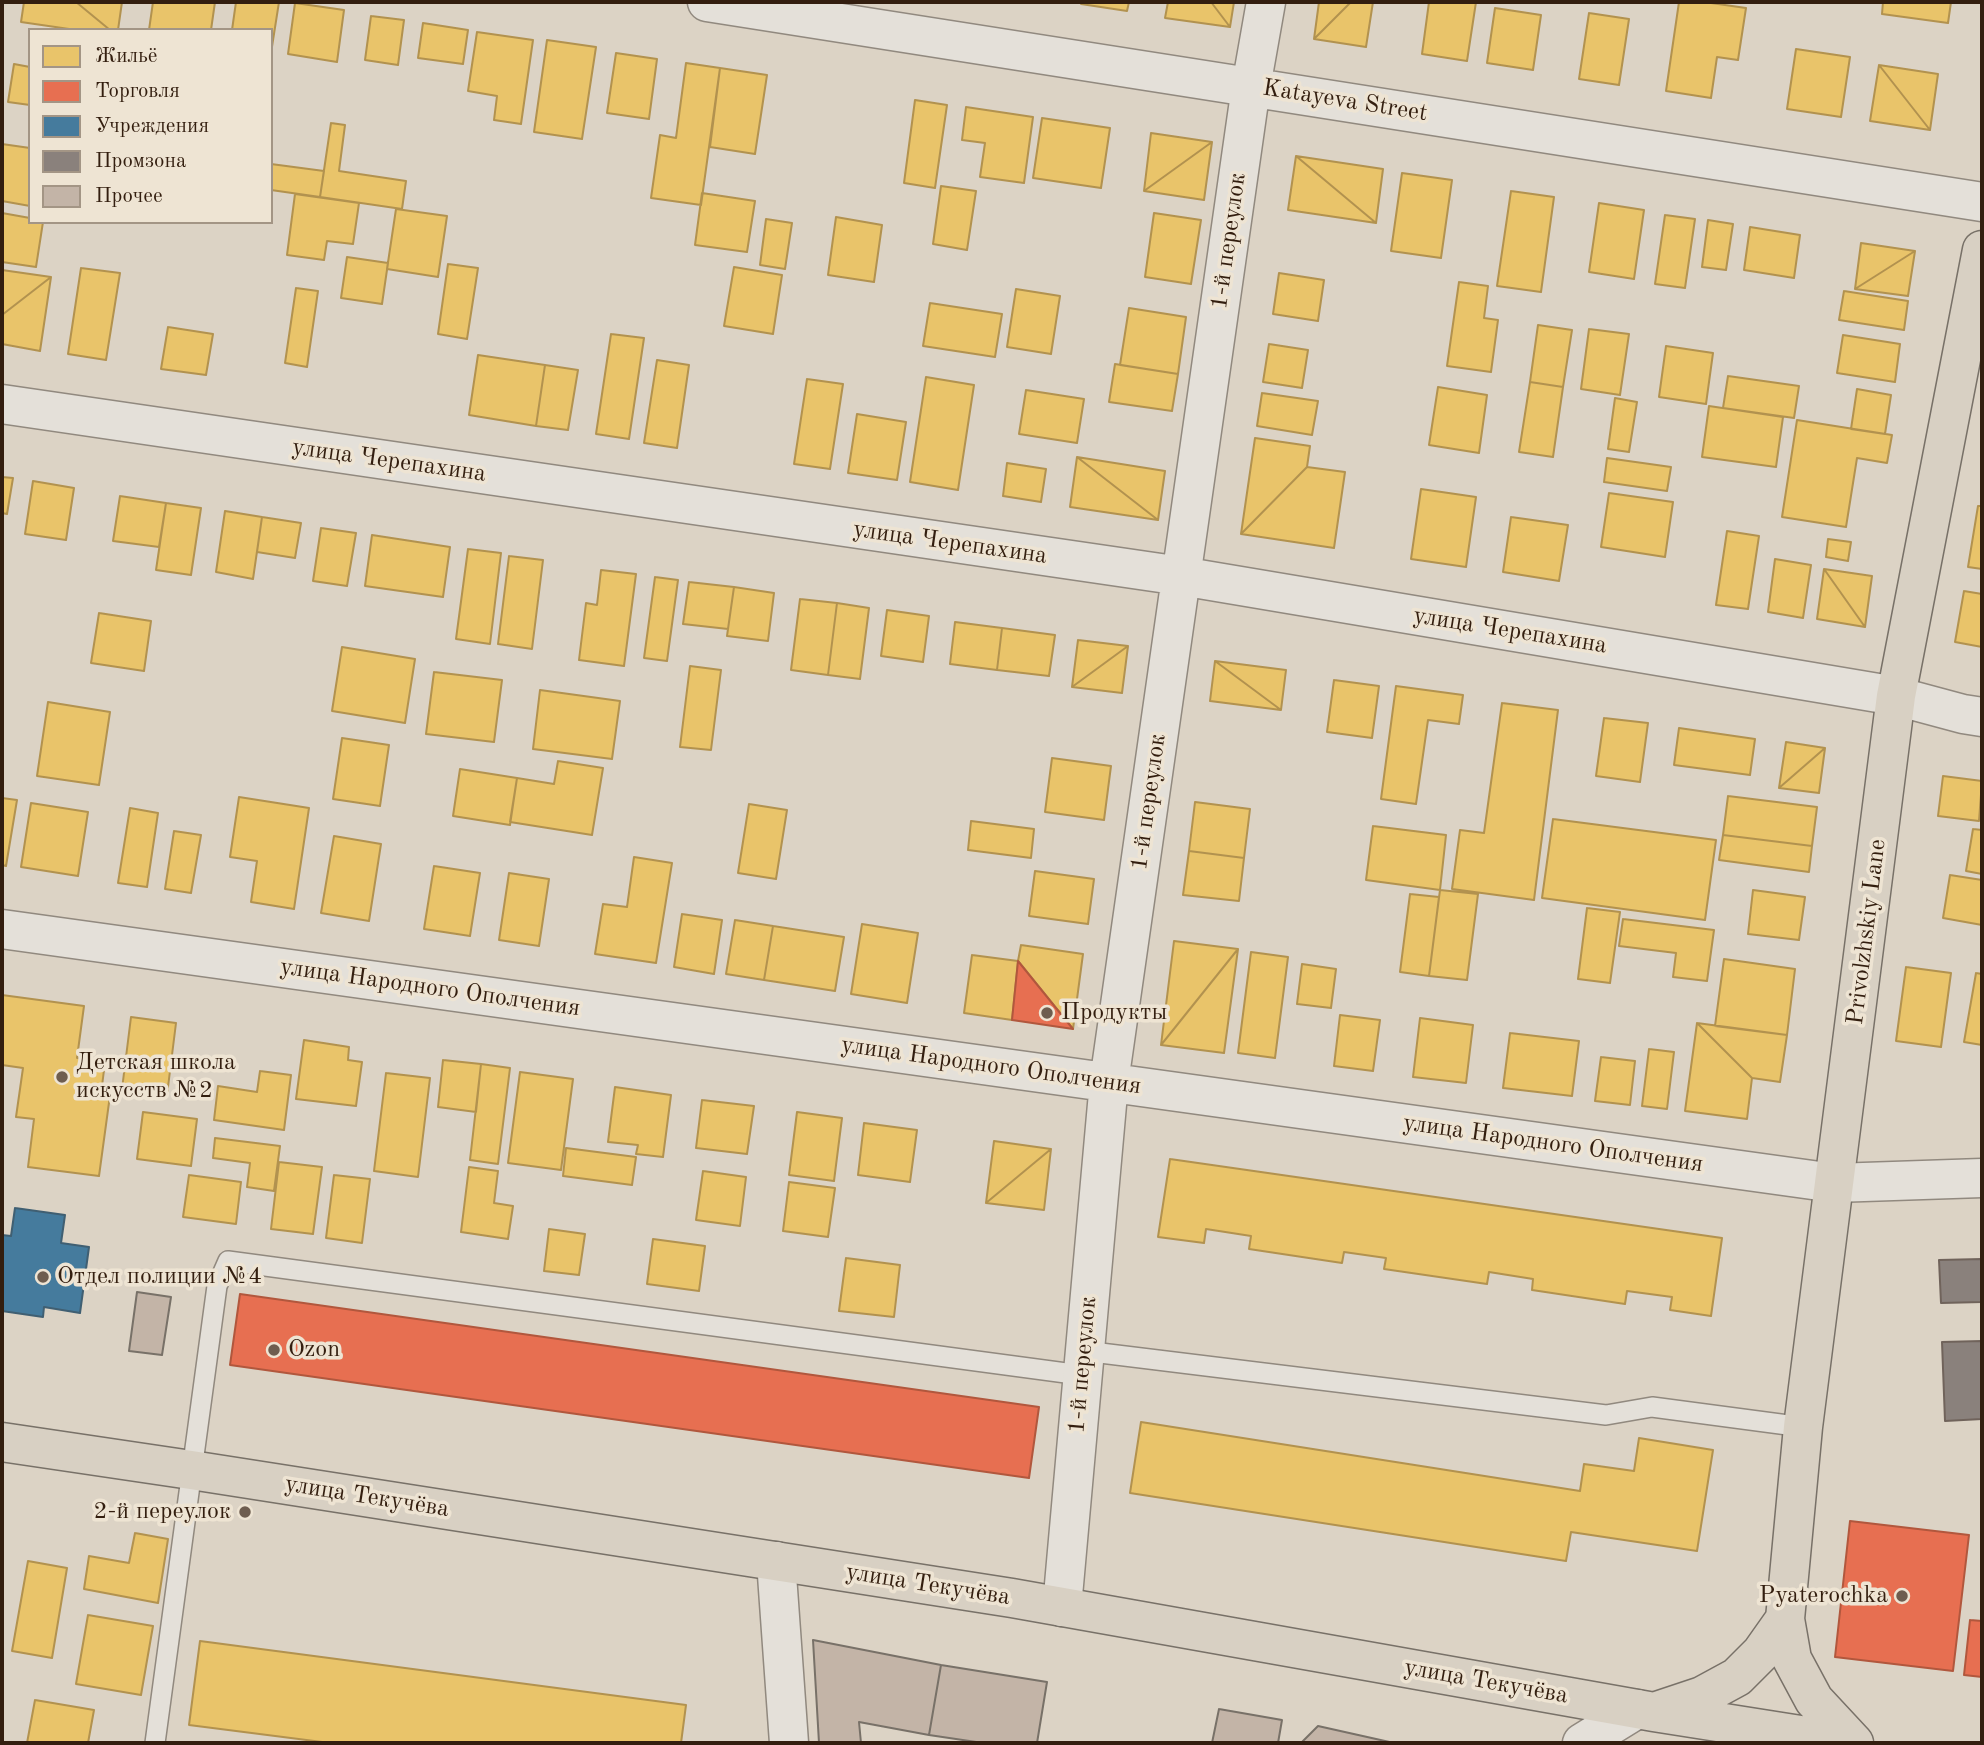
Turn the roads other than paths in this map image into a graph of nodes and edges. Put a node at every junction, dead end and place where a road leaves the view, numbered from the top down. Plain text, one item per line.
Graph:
1 (707, 2) edge
2 (1266, 2) edge
3 (1251, 86) junction
4 (1982, 202) edge
5 (1982, 250) edge
6 (2, 404) edge
7 (1181, 576) junction
8 (1896, 696) junction
9 (1982, 717) edge
10 (2, 929) edge
11 (1108, 1083) junction
12 (1982, 1178) edge
13 (1835, 1183) junction
14 (1083, 1363) junction
15 (1803, 1427) junction
16 (2, 1442) edge
17 (191, 1470) junction
18 (776, 1561) junction
19 (1062, 1606) junction
20 (1785, 1619) junction
21 (1646, 1710) junction
22 (155, 1743) edge
23 (789, 1743) edge
24 (1582, 1743) edge
25 (1852, 1743) edge

1 - 3 street, Katayeva Street
2 - 3 street, 1-й переулок
3 - 4 street, Katayeva Street
3 - 7 street, 1-й переулок
5 - 8 main road, Privolzhskiy Lane
6 - 7 street, улица Черепахина
7 - 8 street, улица Черепахина
7 - 11 street, 1-й переулок
8 - 9 street, улица Черепахина
8 - 13 main road, Privolzhskiy Lane
10 - 11 street, улица Народного Ополчения
11 - 13 street, улица Народного Ополчения
11 - 14 street, 1-й переулок
12 - 13 street, улица Народного Ополчения
13 - 15 main road, Privolzhskiy Lane
14 - 15 lane
14 - 17 lane
14 - 19 street, 1-й переулок
15 - 20 main road, Privolzhskiy Lane
16 - 17 main road, улица Текучёва
17 - 18 main road, улица Текучёва
17 - 22 lane
18 - 19 main road, улица Текучёва
18 - 23 street
19 - 21 main road, улица Текучёва
20 - 21 main road, Privolzhskiy Lane
20 - 25 main road, Privolzhskiy Lane
21 - 24 street
21 - 25 main road, улица Текучёва

